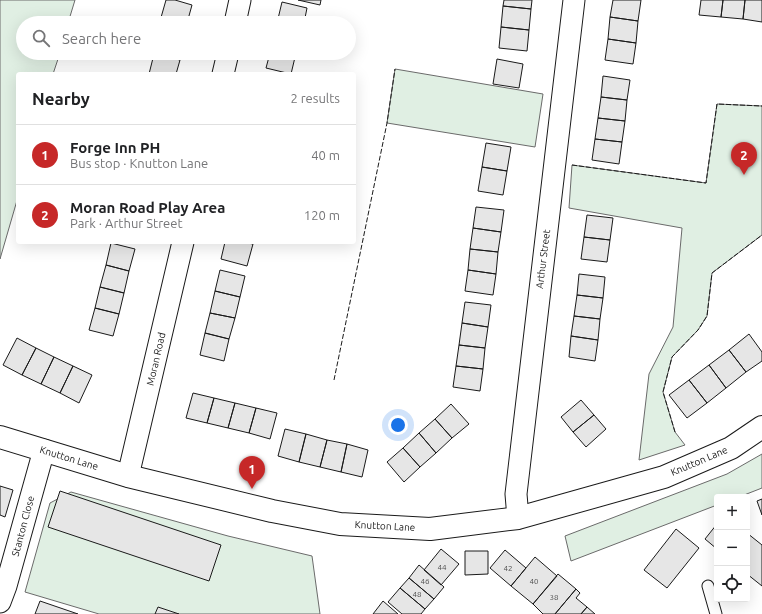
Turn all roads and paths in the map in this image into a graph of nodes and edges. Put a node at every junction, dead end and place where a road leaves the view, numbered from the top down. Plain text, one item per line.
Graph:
1 (240, 0) edge
2 (574, 0) edge
3 (237, 16) edge
4 (226, 60) edge
5 (223, 72) edge
6 (183, 244) edge
7 (762, 427) edge
8 (0, 437) edge
9 (44, 450) junction
10 (128, 476) junction
11 (518, 518) junction
12 (708, 586) dead end
13 (0, 602) edge
14 (716, 614) edge

1 - 3 street
2 - 11 street, Arthur Street
4 - 5 street
6 - 10 street, Moran Road
7 - 11 main road, Knutton Lane
8 - 9 main road, Knutton Lane
9 - 10 main road, Knutton Lane
9 - 13 street, Stanton Close
10 - 11 main road, Knutton Lane
12 - 14 lane

